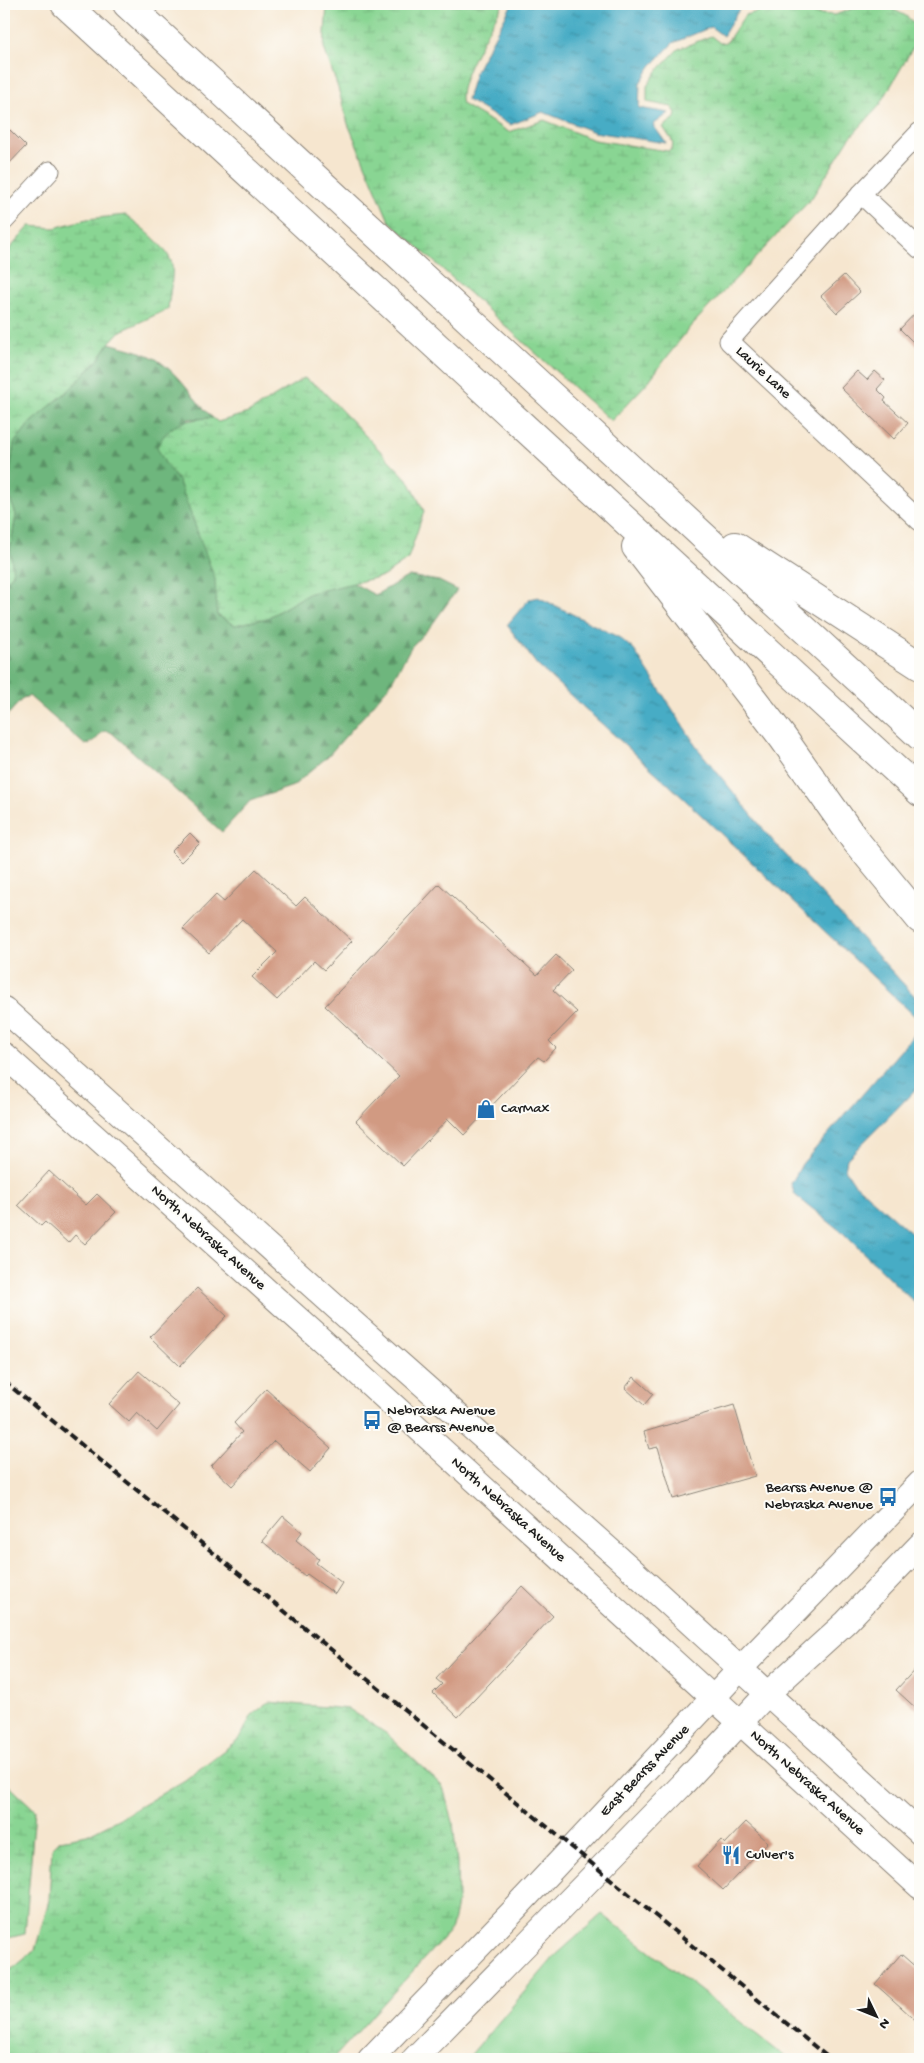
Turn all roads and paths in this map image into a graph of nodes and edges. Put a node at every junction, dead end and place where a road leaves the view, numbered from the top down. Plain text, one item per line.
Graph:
1 (65, 4) edge
2 (127, 4) edge
3 (920, 132) edge
4 (50, 171) dead end
5 (861, 194) junction
6 (4, 221) edge
7 (920, 249) edge
8 (591, 488) junction
9 (668, 501) junction
10 (920, 521) edge
11 (920, 666) edge
12 (920, 736) edge
13 (920, 792) edge
14 (920, 919) edge
15 (4, 1009) edge
16 (4, 1055) edge
17 (348, 1318) junction
18 (325, 1343) junction
19 (920, 1483) edge
20 (920, 1545) edge
21 (741, 1668) junction
22 (768, 1693) junction
23 (714, 1699) junction
24 (740, 1722) junction
25 (920, 1833) edge
26 (920, 1887) edge
27 (370, 2059) edge
28 (414, 2059) edge

1 - 8 highway
2 - 9 highway
3 - 5 street
4 - 6 street
5 - 7 street
5 - 10 street, Laurie Lane
8 - 13 highway
8 - 14 highway
9 - 11 highway
9 - 12 highway
15 - 17 main road
16 - 18 main road, North Nebraska Avenue
17 - 18 main road
17 - 21 main road
18 - 23 main road, North Nebraska Avenue
19 - 21 main road, East Bearss Avenue
20 - 22 main road
21 - 22 main road
21 - 23 main road, East Bearss Avenue
22 - 24 main road
22 - 25 main road
23 - 24 main road, North Nebraska Avenue
23 - 27 main road, East Bearss Avenue
24 - 26 main road, North Nebraska Avenue
24 - 28 main road

